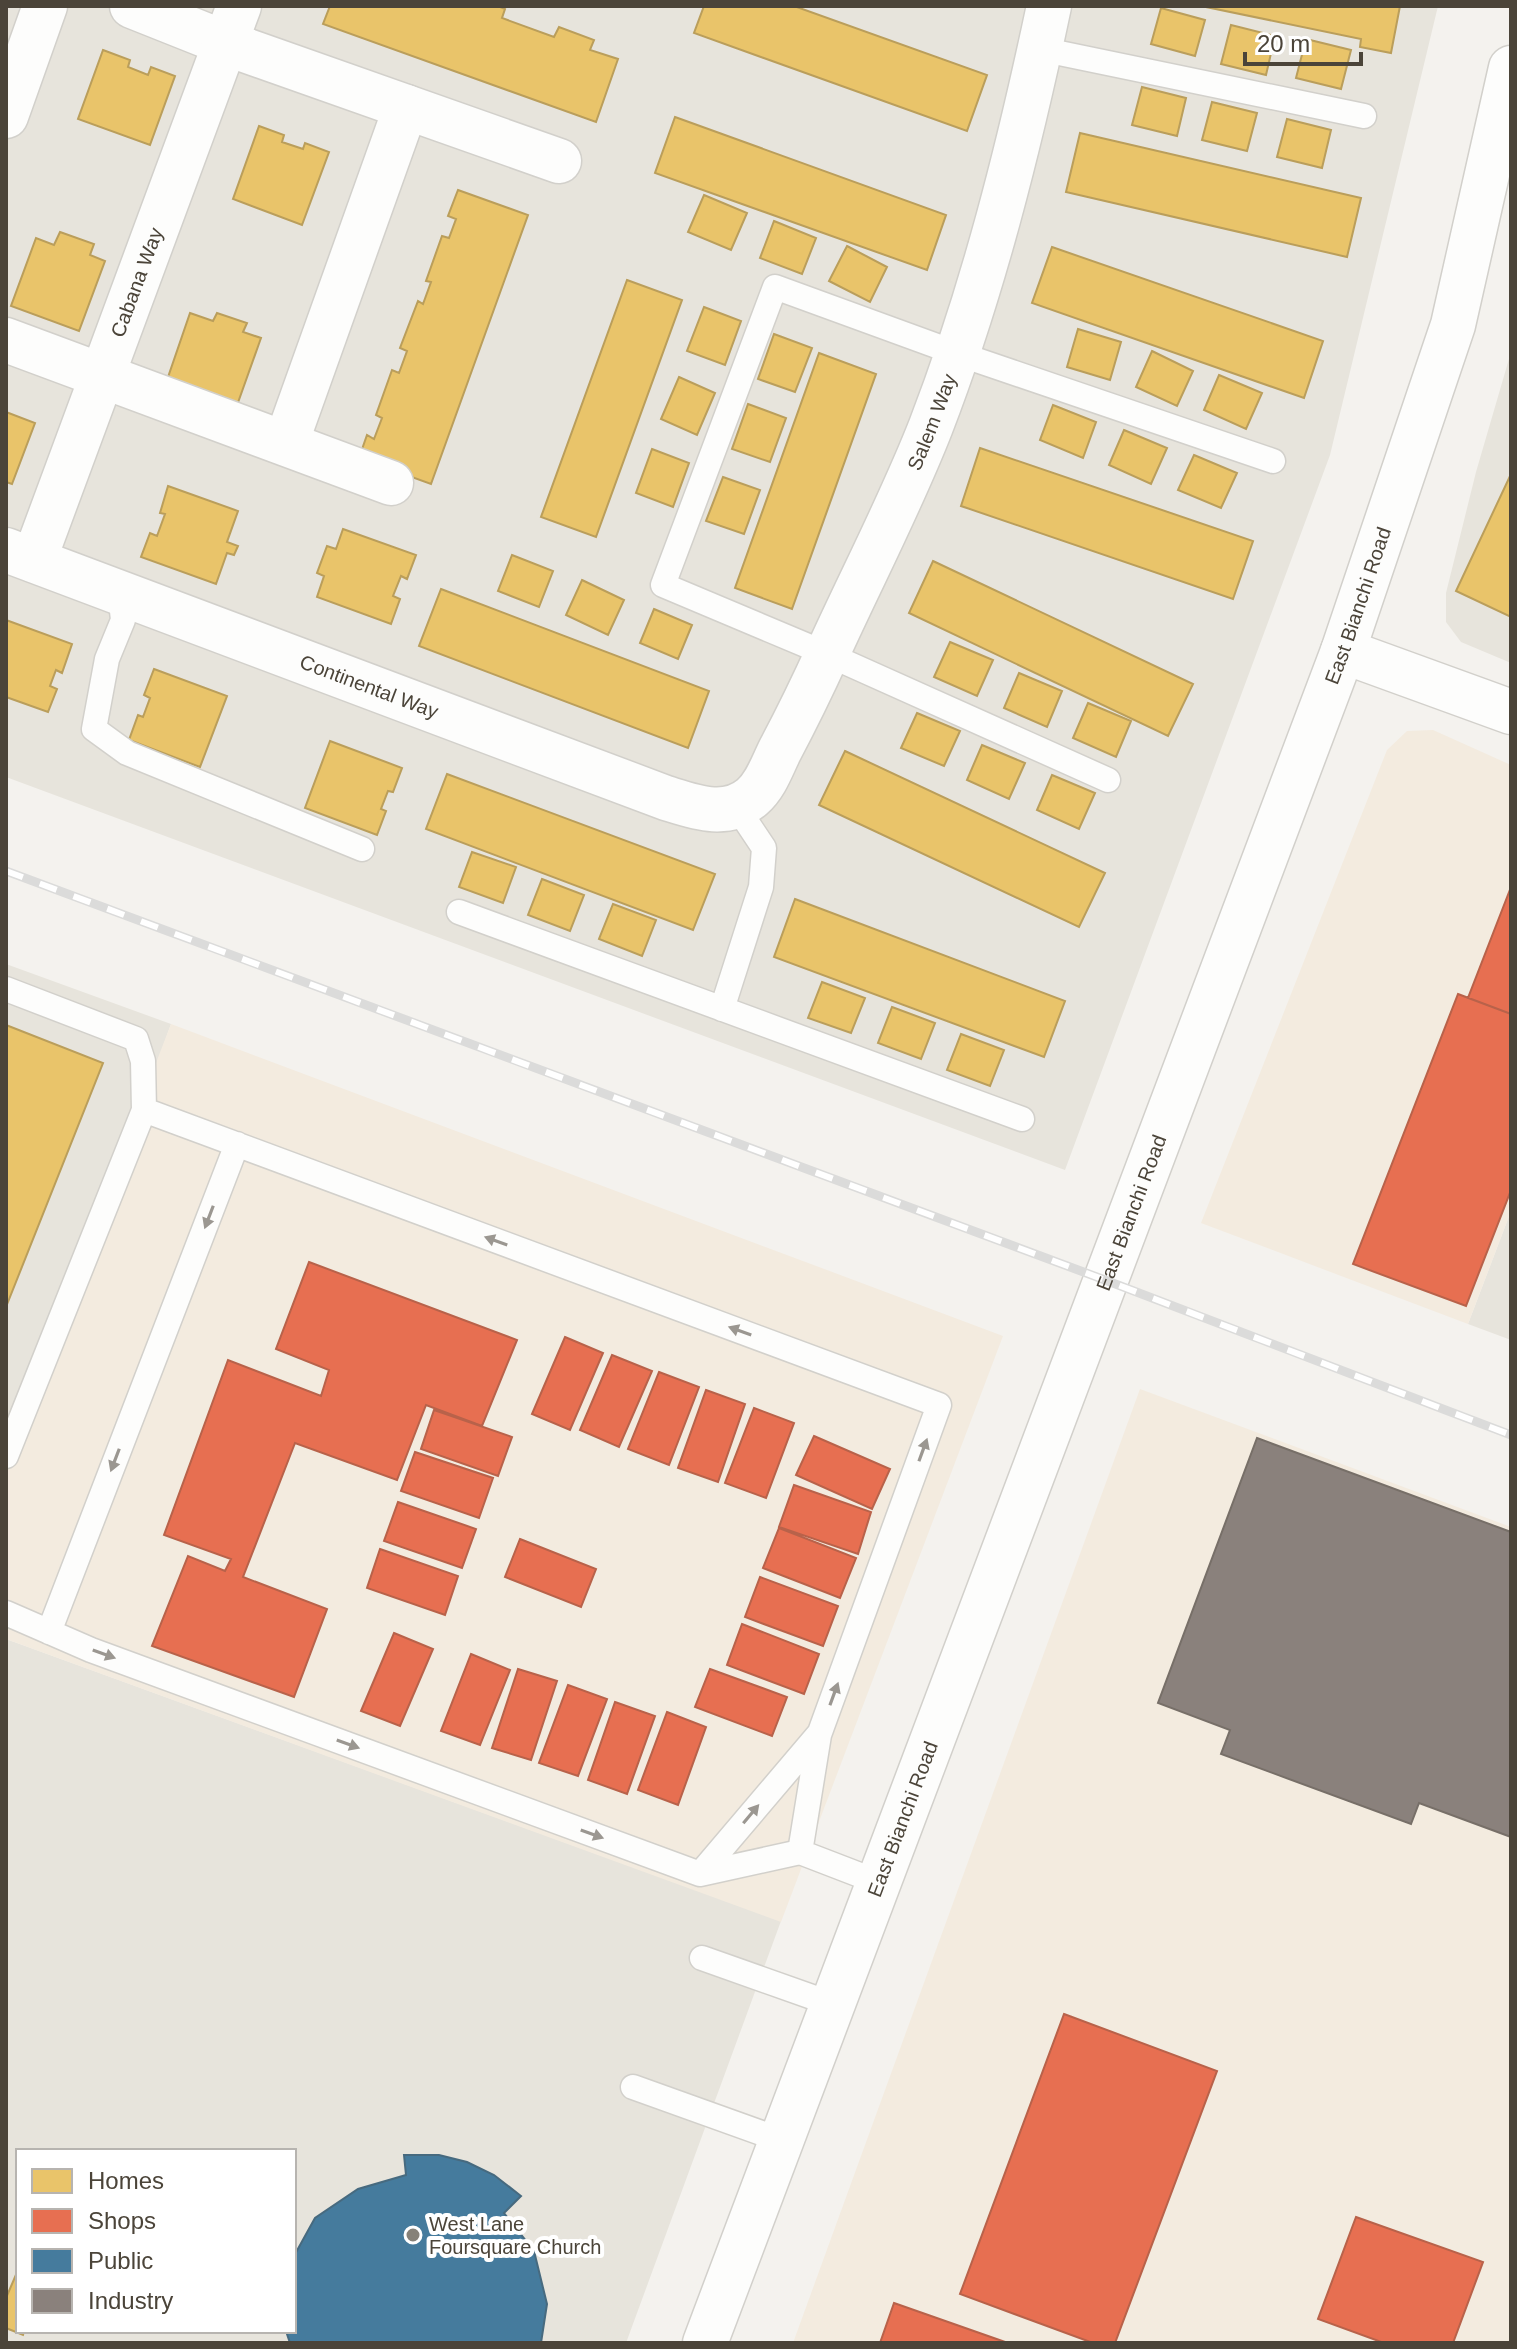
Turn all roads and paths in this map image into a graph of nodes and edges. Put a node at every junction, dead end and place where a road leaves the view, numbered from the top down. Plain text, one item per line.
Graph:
1 (45, 6) edge
2 (132, 6) edge
3 (1049, 6) edge
4 (232, 24) edge
5 (1040, 49) junction
6 (1511, 68) edge
7 (406, 107) junction
8 (6, 116) edge
9 (1364, 116) dead end
10 (559, 161) dead end
11 (6, 340) edge
12 (956, 353) junction
13 (104, 375) junction
14 (286, 443) junction
15 (1273, 461) dead end
16 (391, 483) dead end
17 (20, 555) edge
18 (120, 593) junction
19 (1343, 651) junction
20 (827, 654) junction
21 (1511, 712) edge
22 (1108, 780) dead end
23 (736, 806) junction
24 (362, 849) dead end
25 (459, 912) dead end
26 (6, 989) edge
27 (722, 1009) junction
28 (144, 1110) junction
29 (1022, 1119) dead end
30 (237, 1144) junction
31 (6, 1456) edge
32 (6, 1613) edge
33 (49, 1632) junction
34 (819, 1735) junction
35 (800, 1852) junction
36 (700, 1874) junction
37 (878, 1882) junction
38 (702, 1958) dead end
39 (832, 2004) junction
40 (633, 2087) dead end
41 (781, 2140) junction
42 (705, 2343) edge

1 - 8 street
2 - 4 street
3 - 5 street, Salem Way
4 - 7 street
4 - 13 street, Cabana Way
5 - 9 lane
5 - 12 street, Salem Way
6 - 19 street, East Bianchi Road
7 - 10 street
7 - 14 street
11 - 13 street
12 - 15 lane
12 - 20 street, Salem Way
12 - 20 lane
13 - 14 street
13 - 17 street, Cabana Way
14 - 16 street
17 - 18 street, Continental Way
18 - 23 street, Continental Way
18 - 24 lane
19 - 21 street
19 - 37 street, East Bianchi Road
20 - 22 lane
20 - 23 street, Salem Way
23 - 27 lane
25 - 27 lane
26 - 28 lane
27 - 29 lane
28 - 30 lane
28 - 31 lane
30 -> 33 lane
34 -> 30 lane
32 - 33 lane
33 -> 36 lane
34 - 35 lane
36 -> 34 lane
35 - 36 lane
35 - 37 lane
37 - 39 street, East Bianchi Road
38 - 39 lane
39 - 41 street, East Bianchi Road
40 - 41 lane
41 - 42 street, East Bianchi Road

